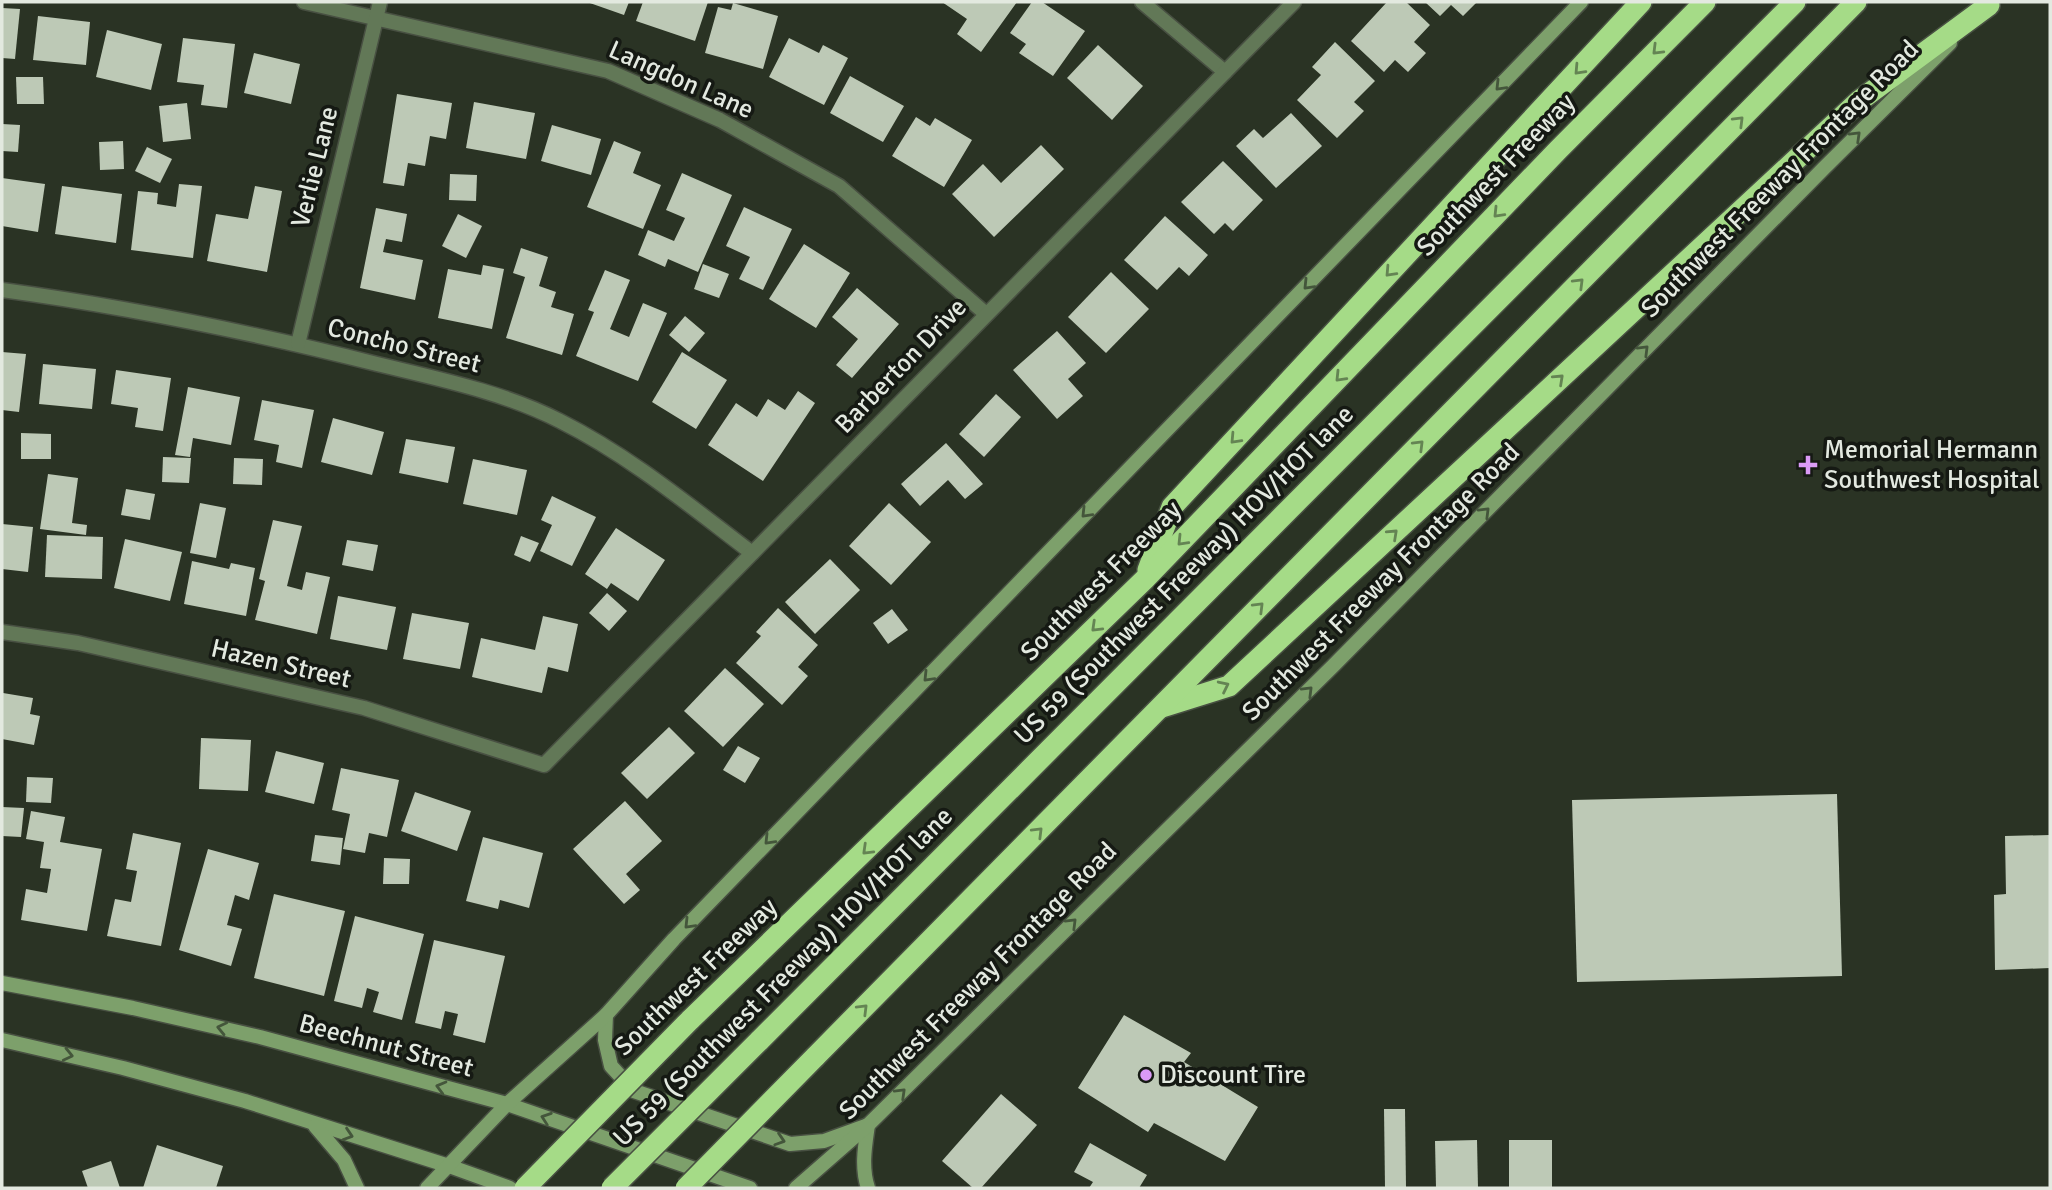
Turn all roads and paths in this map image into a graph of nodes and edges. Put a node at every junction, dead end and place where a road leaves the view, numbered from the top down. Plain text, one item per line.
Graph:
1 (304, 2) edge
2 (380, 2) edge
3 (1142, 2) edge
4 (1294, 2) edge
5 (1581, 2) edge
6 (1642, 2) edge
7 (1705, 2) edge
8 (1795, 2) edge
9 (1856, 2) edge
10 (1991, 4) edge
11 (376, 17) junction
12 (1225, 72) junction
13 (2, 290) edge
14 (986, 314) junction
15 (298, 344) junction
16 (752, 553) junction
17 (1145, 579) junction
18 (2, 632) edge
19 (1160, 708) junction
20 (544, 765) joint
21 (2, 982) edge
22 (606, 1015) junction
23 (2, 1040) edge
24 (508, 1104) junction
25 (315, 1125) junction
26 (868, 1125) junction
27 (449, 1166) junction
28 (357, 1188) edge
29 (427, 1188) edge
30 (510, 1188) edge
31 (525, 1188) edge
32 (612, 1188) edge
33 (685, 1188) edge
34 (750, 1188) edge
35 (796, 1188) edge
36 (868, 1188) edge

1 - 11 street, Langdon Lane
2 - 11 street, Verlie Lane
3 - 12 street
4 - 12 street, Barberton Drive
5 -> 22 main road
6 -> 17 highway
7 -> 17 highway, Southwest Freeway
8 - 32 highway, US 59 (Southwest Freeway) HOV/HOT lane, bridge
19 -> 9 highway
19 -> 10 highway
26 -> 10 main road, Southwest Freeway Frontage Road
11 - 14 street, Langdon Lane
11 - 15 street, Verlie Lane
12 - 14 street, Barberton Drive
13 - 15 street, Concho Street
14 - 16 street, Barberton Drive
15 - 16 street, Concho Street
16 - 20 street, Barberton Drive
17 -> 31 highway, Southwest Freeway, bridge
18 - 20 street, Hazen Street
33 -> 19 highway, bridge
24 -> 21 main road, Beechnut Street
22 - 24 main road
22 -> 26 main road
23 -> 25 main road
24 - 27 main road
34 -> 24 main road, Beechnut Street
25 -> 27 main road
25 - 28 main road
26 - 35 main road, Southwest Freeway Frontage Road
26 - 36 main road
27 - 29 main road
27 - 30 main road

